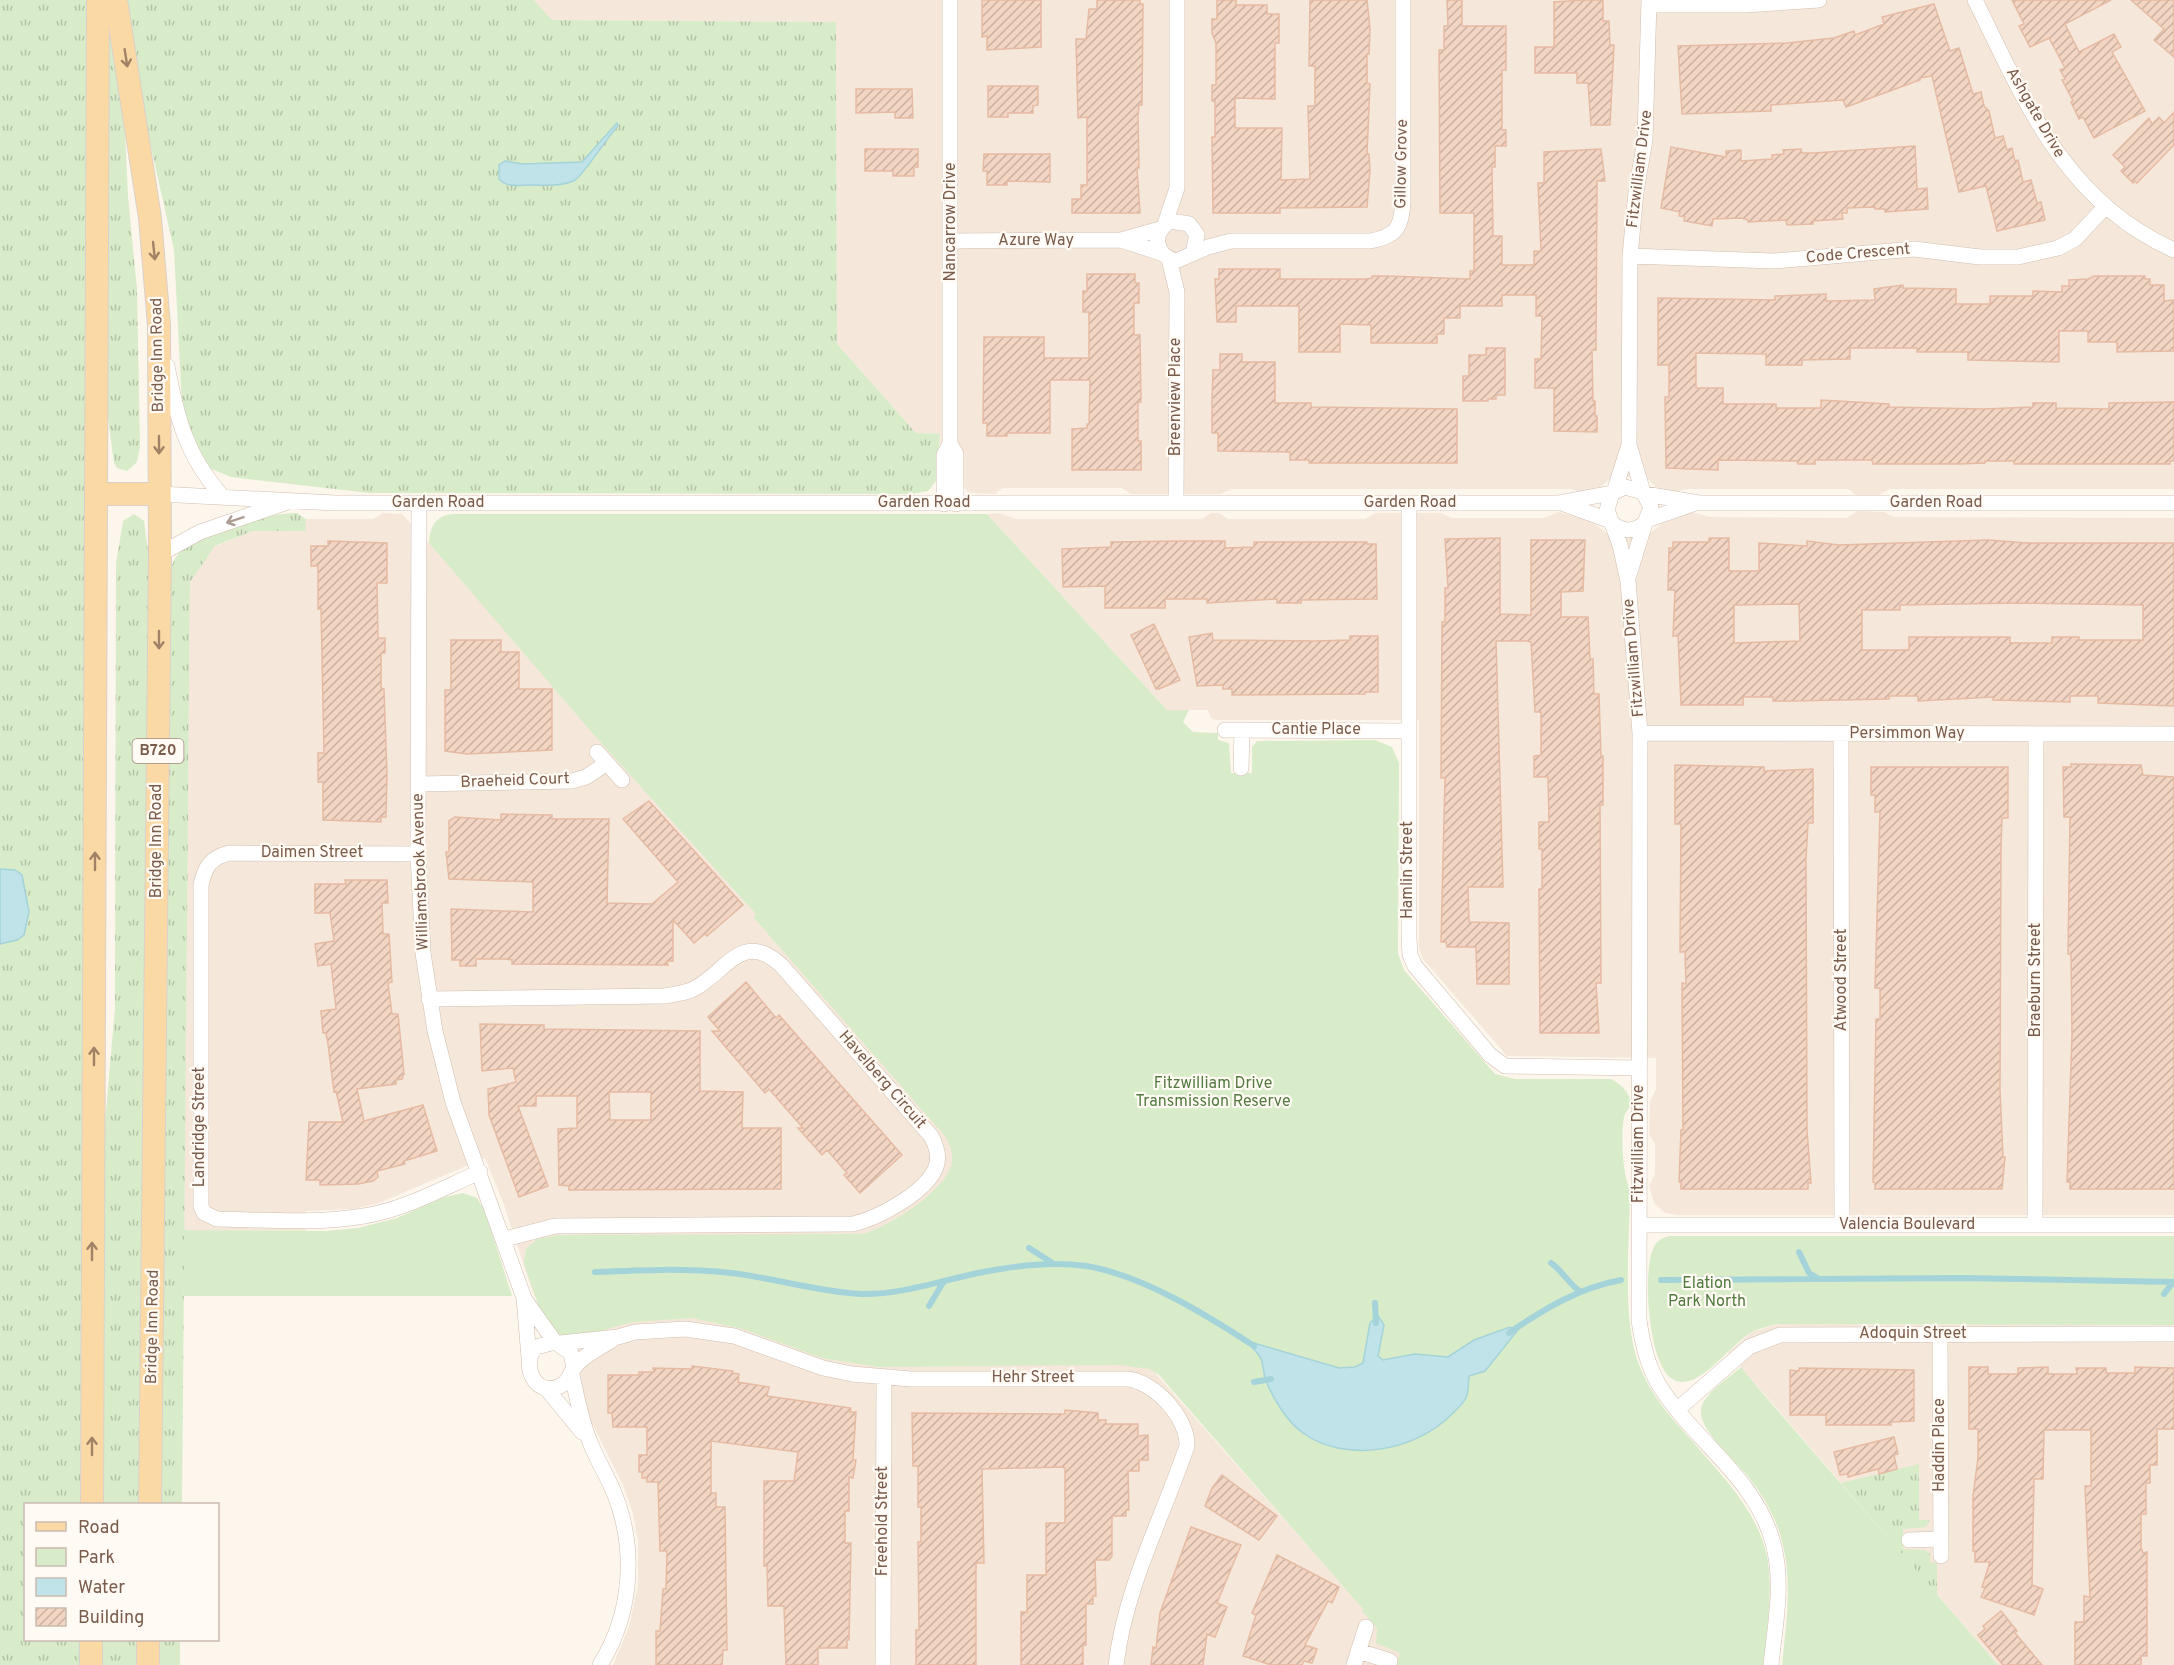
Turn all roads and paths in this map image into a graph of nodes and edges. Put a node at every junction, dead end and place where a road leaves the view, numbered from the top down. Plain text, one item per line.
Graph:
1 (98, 0) edge
2 (116, 0) edge
3 (950, 0) edge
4 (1177, 0) edge
5 (1403, 0) edge
6 (1819, 0) edge
7 (1975, 0) edge
8 (1649, 3) edge
9 (1177, 189) junction
10 (2105, 207) junction
11 (1192, 226) junction
12 (1162, 227) junction
13 (1121, 240) junction
14 (951, 241) junction
15 (1231, 241) junction
16 (2174, 250) edge
17 (1191, 255) junction
18 (1165, 256) junction
19 (1630, 256) junction
20 (1177, 292) junction
21 (159, 325) junction
22 (1629, 445) junction
23 (1613, 493) junction
24 (1644, 493) junction
25 (98, 494) junction
26 (159, 494) junction
27 (221, 495) junction
28 (290, 501) junction
29 (1558, 502) junction
30 (419, 503) junction
31 (1176, 503) junction
32 (1409, 503) junction
33 (1699, 503) junction
34 (2174, 503) edge
35 (950, 504) junction
36 (1646, 522) junction
37 (1612, 523) junction
38 (160, 554) junction
39 (1628, 581) junction
40 (1225, 730) dead end
41 (1242, 730) junction
42 (1408, 731) junction
43 (1640, 733) junction
44 (1842, 734) junction
45 (2036, 734) junction
46 (2174, 734) edge
47 (1241, 768) dead end
48 (622, 780) dead end
49 (419, 784) junction
50 (418, 854) junction
51 (208, 863) joint
52 (429, 999) junction
53 (1639, 1068) junction
54 (480, 1172) junction
55 (1640, 1224) junction
56 (2036, 1225) junction
57 (1842, 1226) junction
58 (2174, 1226) edge
59 (505, 1239) junction
60 (524, 1298) junction
61 (1940, 1334) junction
62 (2174, 1334) edge
63 (618, 1337) junction
64 (558, 1342) junction
65 (529, 1358) junction
66 (573, 1372) junction
67 (884, 1377) junction
68 (546, 1388) junction
69 (1678, 1409) junction
70 (589, 1441) junction
71 (92, 1503) edge
72 (150, 1503) edge
73 (1941, 1539) junction
74 (1909, 1540) dead end
75 (1941, 1556) dead end
76 (1366, 1627) dead end
77 (91, 1641) edge
78 (148, 1641) edge
79 (1356, 1658) edge
80 (1389, 1661) dead end
81 (91, 1665) edge
82 (148, 1665) edge
83 (600, 1665) edge
84 (883, 1665) edge
85 (1116, 1665) edge
86 (1772, 1665) edge

1 - 25 main road
2 -> 21 main road, Bridge Inn Road / B720
3 - 14 street, Nancarrow Drive
4 - 9 street
5 - 15 street, Gillow Grove
6 - 8 street
7 - 10 street, Ashgate Drive
8 - 19 street, Fitzwilliam Drive
9 - 11 street
9 - 12 street
10 - 16 street, Ashgate Drive
10 - 19 street, Code Crescent
11 - 12 street
11 - 15 street, Gillow Grove
11 - 17 street
12 - 13 street, Azure Way
12 - 18 street
13 - 14 street, Azure Way
13 - 18 street, Azure Way
14 - 35 street, Nancarrow Drive
15 - 17 street, Gillow Grove
17 - 18 street
17 - 20 street, Breenview Place
18 - 20 street, Breenview Place
19 - 22 street, Fitzwilliam Drive
20 - 31 street, Breenview Place
21 -> 26 main road, Bridge Inn Road / B720
21 - 27 street
22 - 23 street, Fitzwilliam Drive
22 - 24 street, Fitzwilliam Drive
23 - 24 street
23 - 29 street, Garden Road
23 - 37 street
24 - 33 street, Garden Road
24 - 36 street
25 - 26 main road, Garden Road
71 -> 25 main road
26 - 27 street, Garden Road
26 - 38 main road, Bridge Inn Road / B720
27 - 28 street, Garden Road
28 - 30 street, Garden Road
28 -> 38 street, Garden Road
29 - 32 street, Garden Road
29 - 37 street, Garden Road
30 - 35 street, Garden Road
30 - 49 street, Williamsbrook Avenue
31 - 32 street, Garden Road
31 - 35 street, Garden Road
32 - 42 street, Hamlin Street
33 - 34 street, Garden Road
33 - 36 street, Garden Road
36 - 37 street
36 - 39 street, Fitzwilliam Drive
37 - 39 street, Fitzwilliam Drive
38 -> 72 main road, Bridge Inn Road / B720
39 - 43 street, Fitzwilliam Drive
40 - 41 street, Cantie Place
41 - 42 street, Cantie Place
41 - 47 street
42 - 53 street, Hamlin Street
43 - 44 street, Persimmon Way
43 - 53 street, Fitzwilliam Drive
44 - 45 street, Persimmon Way
44 - 57 street, Atwood Street
45 - 46 street, Persimmon Way
45 - 56 street, Braeburn Street
48 - 49 street, Braeheid Court
49 - 50 street, Williamsbrook Avenue
50 - 51 street, Daimen Street
50 - 52 street, Williamsbrook Avenue
51 - 54 street, Landridge Street
52 - 54 street, Williamsbrook Avenue
52 - 59 street, Havelberg Circuit
53 - 55 street, Fitzwilliam Drive
54 - 59 street, Williamsbrook Avenue
55 - 57 street, Valencia Boulevard
55 - 69 street, Fitzwilliam Drive
56 - 57 street, Valencia Boulevard
56 - 58 street, Valencia Boulevard
59 - 60 street, Williamsbrook Avenue
60 - 64 street, Williamsbrook Avenue
60 - 65 street, Williamsbrook Avenue
61 - 62 street, Adoquin Street
61 - 69 street, Adoquin Street
61 - 73 street, Haddin Place
63 - 64 street, Hehr Street
63 - 66 street, Hehr Street
63 - 67 street, Hehr Street
64 - 65 street
64 - 66 street
65 - 68 street
66 - 68 street
66 - 70 street
67 - 84 street, Freehold Street
67 - 85 street, Hehr Street
68 - 70 street
69 - 86 street, Fitzwilliam Drive
70 - 83 street
73 - 74 street
73 - 75 street, Haddin Place
76 - 79 street
77 - 81 main road
78 - 82 main road
79 - 80 street

